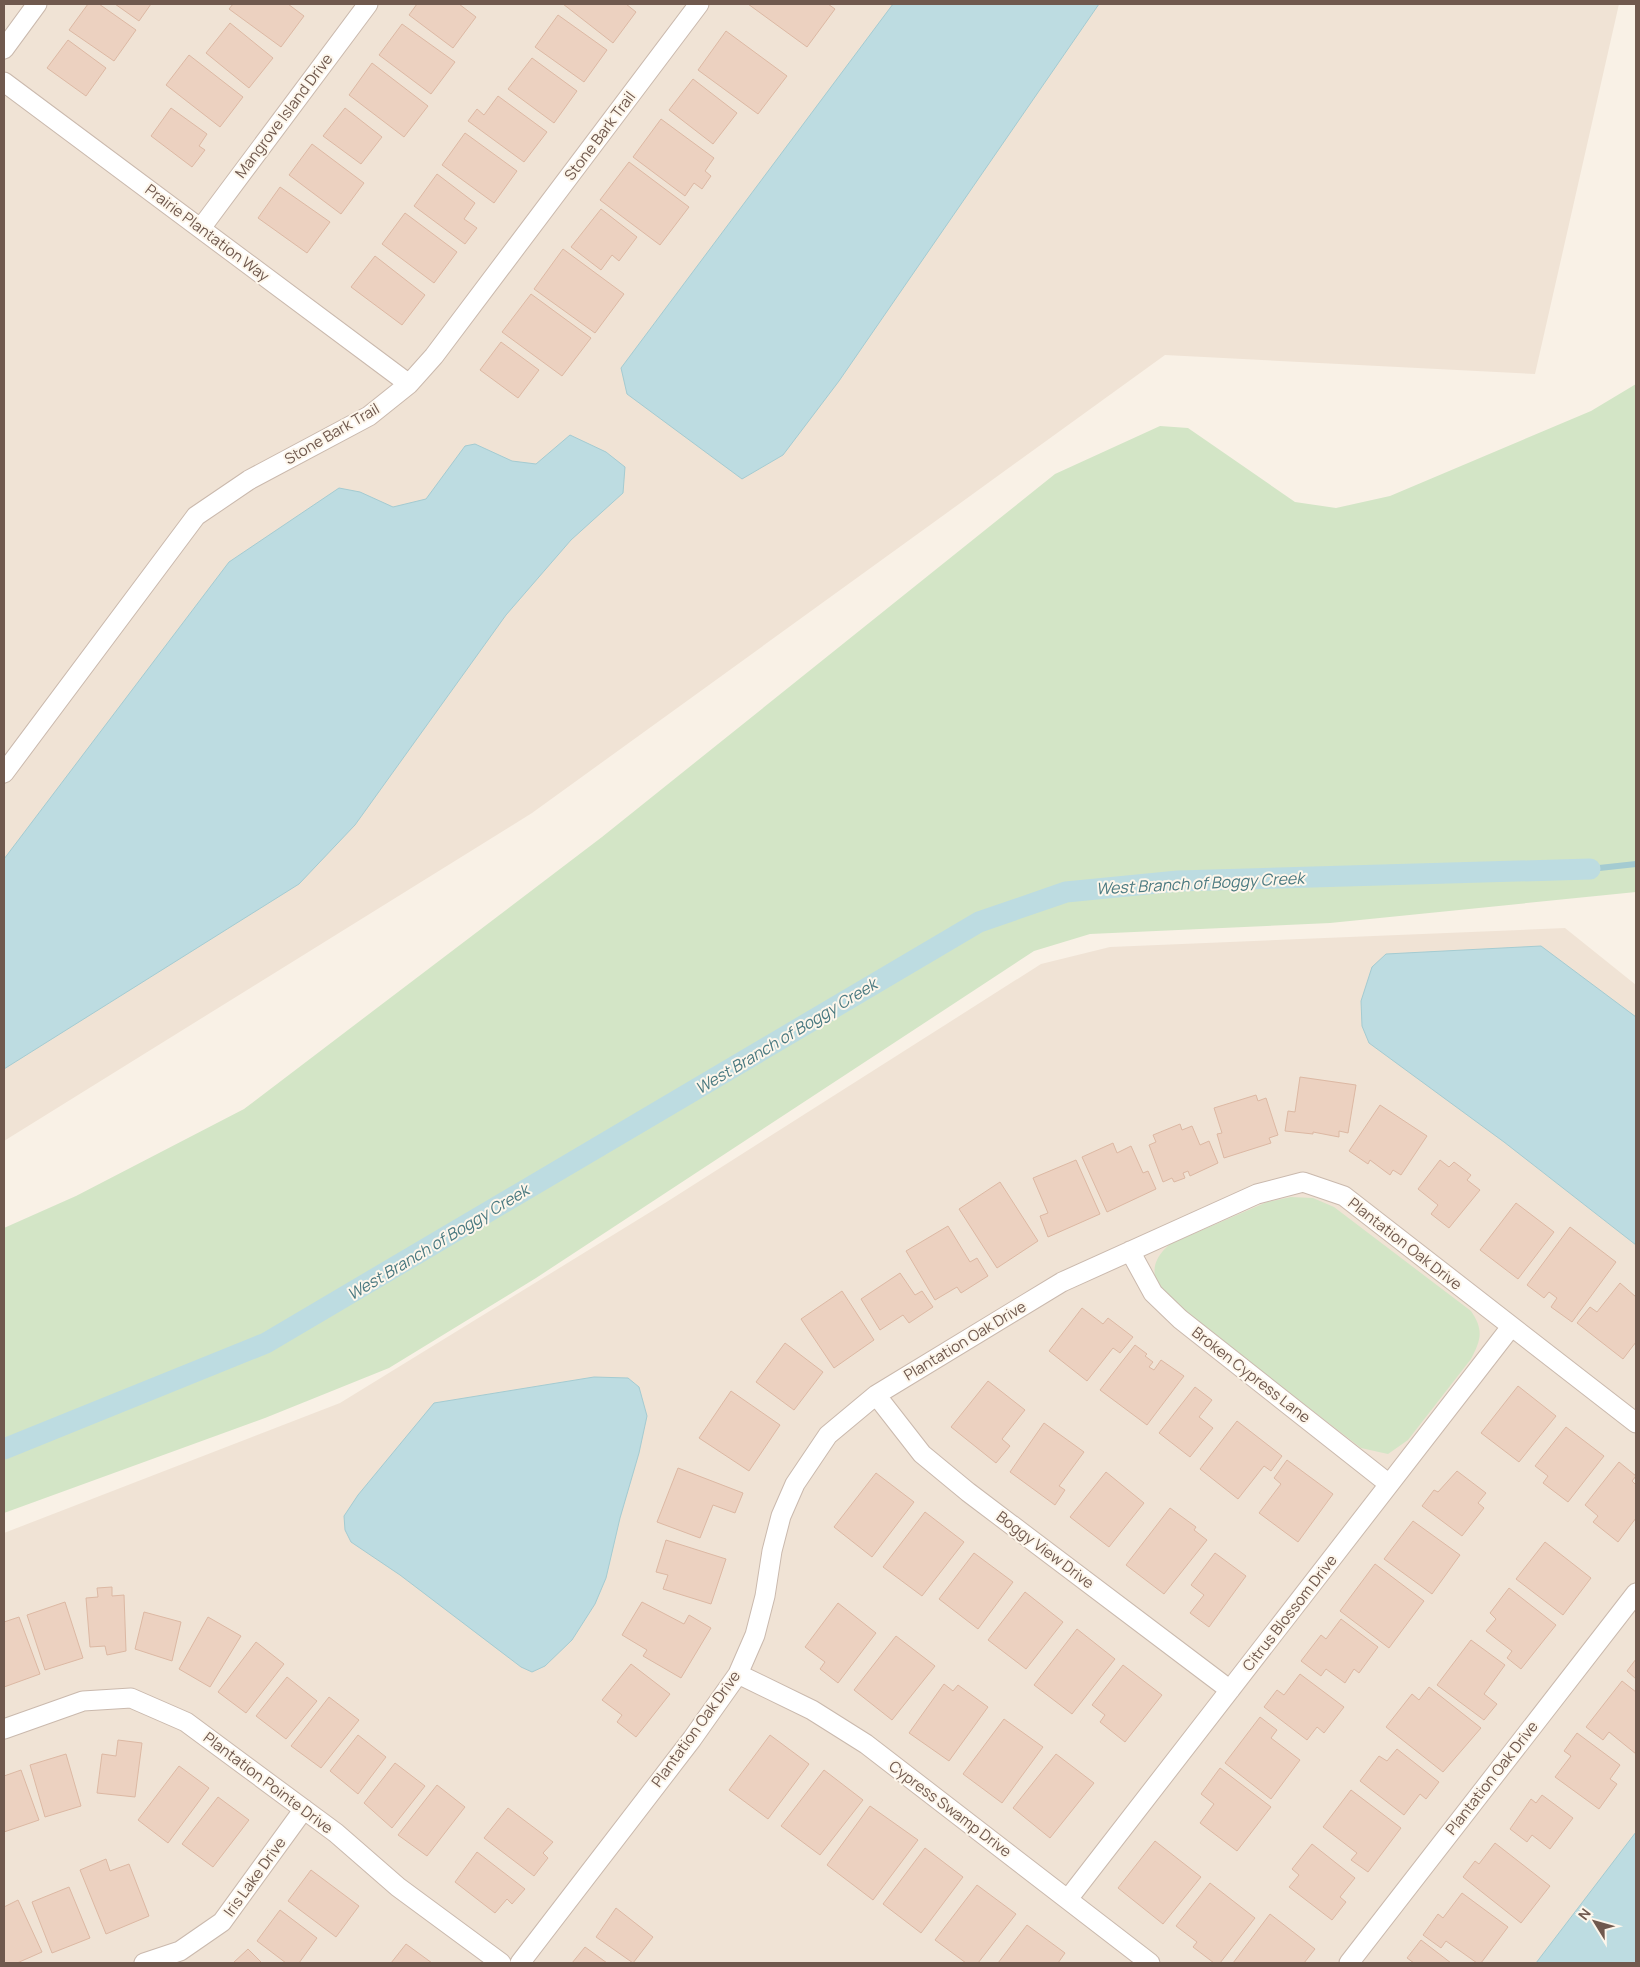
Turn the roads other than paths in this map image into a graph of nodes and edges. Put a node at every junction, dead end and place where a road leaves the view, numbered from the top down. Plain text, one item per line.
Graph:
1 (38, 4) edge
2 (368, 4) edge
3 (699, 4) edge
4 (4, 49) edge
5 (4, 82) edge
6 (201, 228) junction
7 (409, 384) junction
8 (4, 773) edge
9 (1130, 1251) junction
10 (1511, 1327) junction
11 (876, 1395) junction
12 (1636, 1423) edge
13 (1389, 1484) junction
14 (1636, 1593) edge
15 (738, 1674) junction
16 (1230, 1690) junction
17 (4, 1729) edge
18 (304, 1809) junction
19 (1068, 1899) junction
20 (144, 1963) edge
21 (501, 1963) edge
22 (520, 1963) edge
23 (1150, 1963) edge
24 (1349, 1963) edge

1 - 4 street
2 - 6 street, Mangrove Island Drive
3 - 7 street, Stone Bark Trail
5 - 6 street, Prairie Plantation Way
6 - 7 street, Prairie Plantation Way
7 - 8 street, Stone Bark Trail
9 - 10 street, Plantation Oak Drive
9 - 11 street, Plantation Oak Drive
9 - 13 street, Broken Cypress Lane
10 - 12 street, Plantation Oak Drive
10 - 13 street, Citrus Blossom Drive
11 - 15 street, Plantation Oak Drive
11 - 16 street, Boggy View Drive
13 - 16 street, Citrus Blossom Drive
14 - 24 street, Plantation Oak Drive
15 - 19 street, Cypress Swamp Drive
15 - 22 street, Plantation Oak Drive
16 - 19 street, Citrus Blossom Drive
17 - 18 street, Plantation Pointe Drive
18 - 20 street, Iris Lake Drive
18 - 21 street, Plantation Pointe Drive
19 - 23 street, Cypress Swamp Drive

